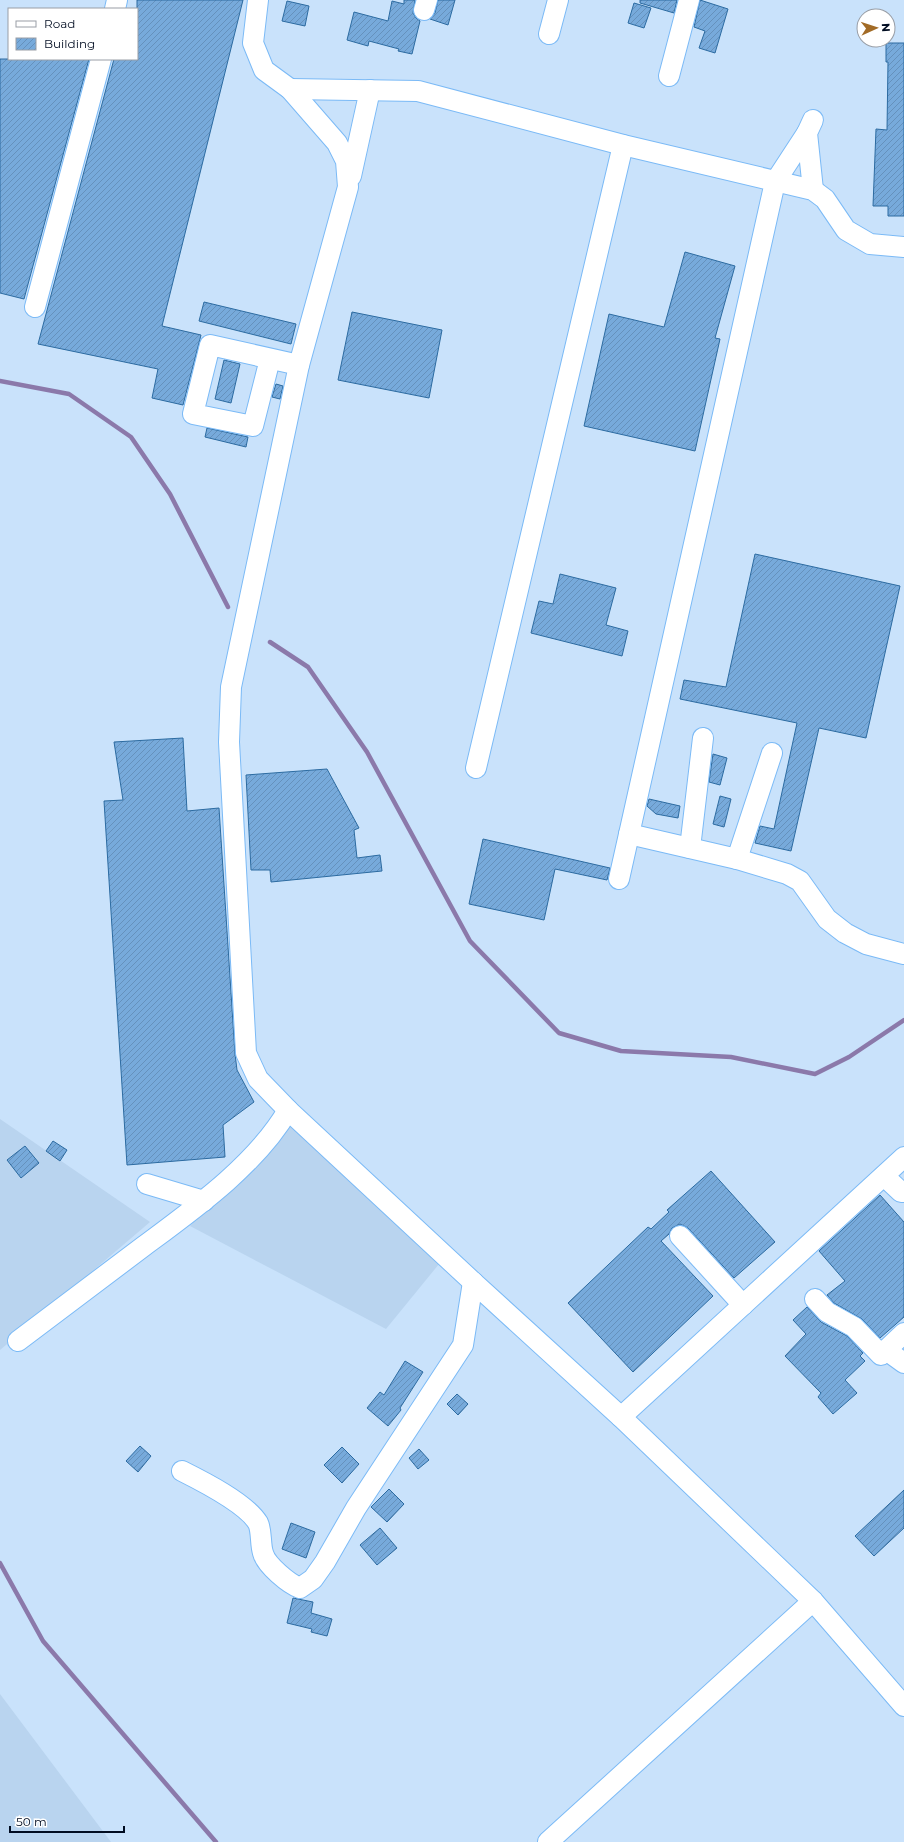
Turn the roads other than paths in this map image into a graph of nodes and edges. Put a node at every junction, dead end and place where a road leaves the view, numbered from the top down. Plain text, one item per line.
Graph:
1 (258, 0) edge
2 (558, 0) edge
3 (689, 0) edge
4 (549, 34) dead end
5 (101, 60) edge
6 (668, 76) dead end
7 (290, 89) junction
8 (370, 90) junction
9 (623, 145) junction
10 (775, 182) junction
11 (348, 187) junction
12 (813, 190) junction
13 (904, 247) edge
14 (35, 307) dead end
15 (270, 359) junction
16 (299, 365) junction
17 (704, 738) dead end
18 (772, 754) dead end
19 (476, 768) dead end
20 (629, 834) junction
21 (690, 848) junction
22 (737, 859) junction
23 (619, 880) dead end
24 (904, 954) edge
25 (288, 1110) junction
26 (904, 1157) edge
27 (884, 1176) junction
28 (147, 1184) dead end
29 (904, 1192) edge
30 (204, 1201) junction
31 (680, 1236) dead end
32 (473, 1282) junction
33 (815, 1299) dead end
34 (743, 1305) junction
35 (904, 1333) edge
36 (18, 1341) dead end
37 (886, 1350) junction
38 (904, 1363) edge
39 (621, 1417) junction
40 (182, 1471) dead end
41 (813, 1601) junction
42 (904, 1706) edge
43 (548, 1842) edge

1 - 7 street
2 - 4 street
3 - 6 street
5 - 14 street
7 - 8 street
7 - 11 street
8 - 9 street
8 - 11 street
9 - 10 street
9 - 19 street
10 - 12 street
10 - 12 street
10 - 20 street
11 - 16 street
12 - 13 street
15 - 15 street
15 - 16 street
16 - 25 street
17 - 21 street
18 - 22 street
20 - 21 street
20 - 23 street
21 - 22 street
22 - 24 street
25 - 30 street
25 - 32 street
26 - 27 street
27 - 29 street
27 - 34 street
28 - 30 street
30 - 36 street
31 - 34 street
32 - 39 street
32 - 40 street
33 - 37 street
34 - 39 street
35 - 37 street
37 - 38 street
39 - 41 street
41 - 42 street
41 - 43 street

